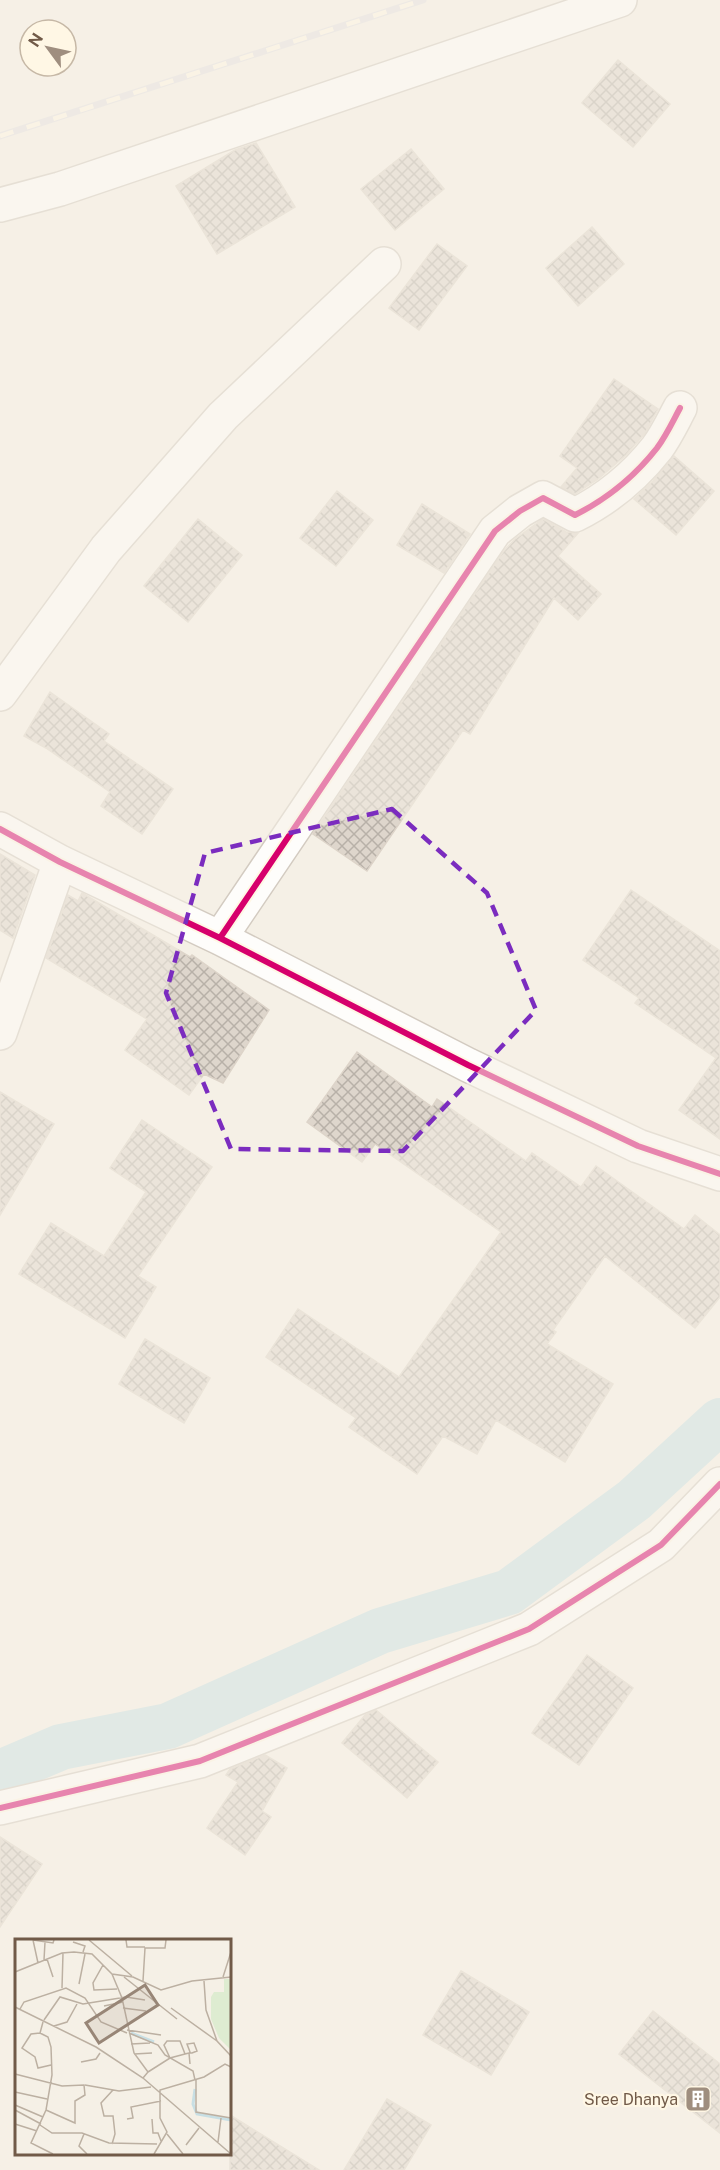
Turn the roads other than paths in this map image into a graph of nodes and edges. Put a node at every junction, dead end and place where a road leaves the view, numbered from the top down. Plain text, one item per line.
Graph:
1 (620, 0) edge
2 (0, 205) edge
3 (384, 264) dead end
4 (680, 408) dead end
5 (0, 694) edge
6 (0, 829) edge
7 (60, 862) junction
8 (220, 938) junction
9 (0, 1033) edge
10 (720, 1174) edge
11 (720, 1484) edge
12 (0, 1808) edge

1 - 2 street
3 - 5 street
4 - 8 street
6 - 7 street
7 - 8 street
7 - 9 street
8 - 10 street
11 - 12 street

